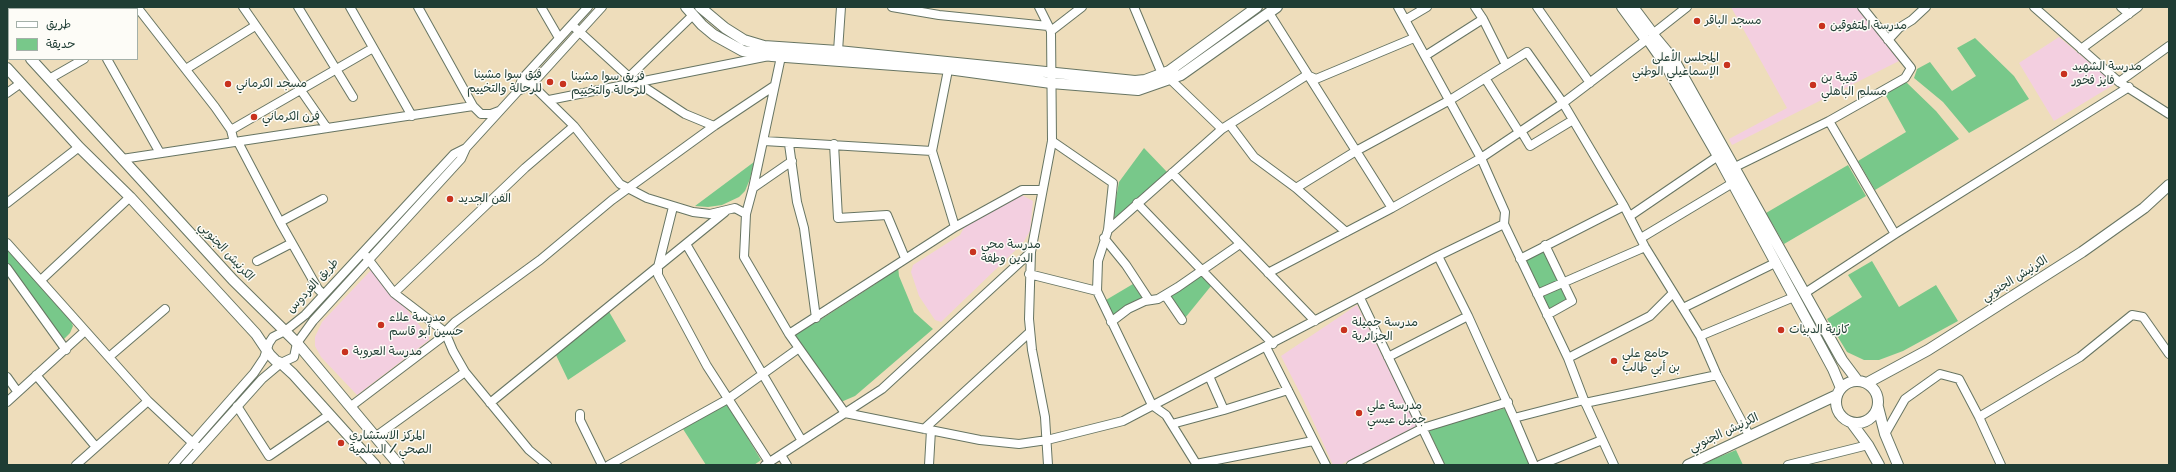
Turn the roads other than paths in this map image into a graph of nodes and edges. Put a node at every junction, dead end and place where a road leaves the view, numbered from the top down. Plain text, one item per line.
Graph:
1 (243, 7) edge
2 (298, 7) edge
3 (350, 7) edge
4 (418, 7) edge
5 (541, 7) edge
6 (588, 7) edge
7 (602, 7) edge
8 (686, 7) edge
9 (700, 7) edge
10 (840, 7) edge
11 (892, 7) edge
12 (1039, 7) edge
13 (1082, 7) edge
14 (1134, 7) edge
15 (1257, 7) edge
16 (1398, 7) edge
17 (1427, 7) edge
18 (1475, 7) edge
19 (1537, 7) edge
20 (1622, 7) edge
21 (1633, 7) edge
22 (1688, 7) edge
23 (1862, 7) edge
24 (1926, 7) edge
25 (2034, 7) edge
26 (2121, 7) edge
27 (2138, 7) edge
28 (139, 8) edge
29 (1273, 10) edge
30 (2128, 14) junction
31 (692, 16) junction
32 (1483, 19) junction
33 (1405, 20) junction
34 (572, 25) junction
35 (255, 26) junction
36 (1049, 28) junction
37 (580, 32) junction
38 (1650, 36) junction
39 (559, 38) junction
40 (1414, 38) junction
41 (1888, 40) junction
42 (2169, 46) edge
43 (373, 48) junction
44 (2081, 49) junction
45 (838, 51) junction
46 (779, 53) junction
47 (1425, 56) junction
48 (32, 60) edge
49 (82, 60) edge
50 (108, 60) edge
51 (1506, 65) junction
52 (948, 66) junction
53 (7, 68) edge
54 (186, 69) junction
55 (337, 69) junction
56 (1307, 74) junction
57 (524, 77) junction
58 (629, 77) junction
59 (1166, 77) junction
60 (1051, 78) junction
61 (1485, 78) junction
62 (50, 79) junction
63 (2119, 82) junction
64 (21, 83) junction
65 (639, 83) junction
66 (1590, 83) junction
67 (532, 84) junction
68 (774, 86) junction
69 (2128, 87) junction
70 (299, 90) junction
71 (518, 91) junction
72 (7, 93) edge
73 (353, 97) dead end
74 (549, 100) junction
75 (1450, 100) junction
76 (1563, 103) junction
77 (473, 106) junction
78 (499, 111) junction
79 (2169, 114) edge
80 (412, 116) junction
81 (1573, 120) junction
82 (1829, 121) junction
83 (574, 126) junction
84 (714, 126) junction
85 (1226, 127) junction
86 (327, 128) junction
87 (231, 130) junction
88 (1520, 132) junction
89 (764, 141) junction
90 (1052, 141) junction
91 (236, 142) junction
92 (790, 144) junction
93 (834, 144) junction
94 (79, 147) junction
95 (466, 148) junction
96 (932, 151) junction
97 (1356, 151) junction
98 (160, 153) junction
99 (1718, 156) junction
100 (1480, 158) junction
101 (122, 159) junction
102 (792, 161) junction
103 (1735, 167) junction
104 (1172, 173) junction
105 (1732, 184) junction
106 (2169, 185) edge
107 (754, 188) junction
108 (1296, 188) junction
109 (629, 189) junction
110 (1042, 190) junction
111 (130, 197) junction
112 (323, 199) dead end
113 (7, 203) edge
114 (1137, 203) junction
115 (673, 206) junction
116 (1624, 206) junction
117 (1392, 208) junction
118 (725, 212) junction
119 (746, 214) junction
120 (1630, 216) junction
121 (280, 222) junction
122 (1504, 224) junction
123 (955, 227) junction
124 (1108, 230) junction
125 (1346, 232) junction
126 (1895, 234) junction
127 (1104, 238) junction
128 (1640, 238) junction
129 (7, 243) edge
130 (292, 243) junction
131 (686, 244) junction
132 (1240, 244) junction
133 (1546, 245) junction
134 (1644, 247) junction
135 (363, 250) junction
136 (1031, 252) junction
137 (1438, 256) junction
138 (905, 258) junction
139 (367, 259) junction
140 (1520, 259) junction
141 (257, 261) dead end
142 (1775, 263) junction
143 (658, 267) junction
144 (7, 268) edge
145 (1202, 271) junction
146 (1268, 273) junction
147 (1029, 274) junction
148 (41, 280) junction
149 (1564, 281) junction
150 (1097, 291) junction
151 (394, 293) junction
152 (1805, 293) junction
153 (323, 294) junction
154 (1537, 294) junction
155 (1672, 294) junction
156 (1165, 295) junction
157 (1794, 297) junction
158 (1360, 298) junction
159 (1149, 300) junction
160 (1683, 308) junction
161 (165, 309) dead end
162 (1547, 315) junction
163 (1468, 316) junction
164 (816, 318) junction
165 (1182, 320) dead end
166 (1315, 321) junction
167 (1111, 322) junction
168 (85, 331) junction
169 (285, 331) junction
170 (445, 332) junction
171 (1030, 332) junction
172 (789, 334) junction
173 (1700, 336) junction
174 (297, 342) junction
175 (1269, 345) junction
176 (799, 348) junction
177 (66, 350) junction
178 (267, 350) junction
179 (2169, 354) edge
180 (109, 357) junction
181 (1388, 357) junction
182 (1568, 358) junction
183 (281, 362) junction
184 (465, 372) junction
185 (36, 375) junction
186 (763, 375) junction
187 (1209, 376) junction
188 (1717, 376) junction
189 (7, 377) edge
190 (1862, 382) junction
191 (1288, 390) junction
192 (17, 391) junction
193 (1839, 392) junction
194 (728, 399) junction
195 (148, 401) junction
196 (7, 402) edge
197 (1508, 402) junction
198 (1584, 402) junction
199 (490, 403) junction
200 (1152, 405) junction
201 (237, 406) junction
202 (350, 407) junction
203 (1878, 407) junction
204 (1224, 410) junction
205 (845, 413) junction
206 (580, 414) dead end
207 (329, 415) junction
208 (1979, 417) junction
209 (1514, 418) junction
210 (1851, 422) junction
211 (1172, 424) junction
212 (1423, 428) junction
213 (927, 430) junction
214 (1885, 434) junction
215 (1749, 435) junction
216 (375, 437) junction
217 (1047, 440) junction
218 (1602, 440) junction
219 (802, 441) junction
220 (1313, 441) junction
221 (193, 442) junction
222 (1868, 444) junction
223 (96, 447) junction
224 (199, 448) junction
225 (781, 454) junction
226 (767, 464) edge
227 (1196, 464) edge
228 (76, 465) edge
229 (173, 465) edge
230 (185, 465) edge
231 (375, 465) edge
232 (399, 465) edge
233 (547, 465) edge
234 (602, 465) edge
235 (609, 465) edge
236 (787, 465) edge
237 (929, 465) edge
238 (1048, 465) edge
239 (1326, 465) edge
240 (1351, 465) edge
241 (1440, 465) edge
242 (1534, 465) edge
243 (1540, 465) edge
244 (1614, 465) edge
245 (1688, 465) edge
246 (1788, 465) edge
247 (1879, 465) edge
248 (1898, 465) edge
249 (2001, 465) edge

1 - 35 street
2 - 55 street
3 - 43 street
4 - 77 street
5 - 39 street
6 - 34 street, طريق الفردوس
7 - 37 street, طريق الفردوس
8 - 31 main road
9 - 46 main road
10 - 45 street
11 - 36 street
12 - 36 street
13 - 36 street
14 - 59 street
15 - 59 main road
16 - 33 street
17 - 33 street
18 - 32 street
19 - 66 street
20 - 38 main road
21 - 38 main road
22 - 38 street
23 - 41 street
24 - 41 street
25 - 44 street
26 - 30 street
27 - 30 street
28 - 54 street
29 - 56 street
29 - 59 main road
30 - 44 street
31 - 46 main road
31 - 58 street
32 - 47 street
32 - 51 street
33 - 40 street
34 - 37 street
34 - 39 street, طريق الفردوس
35 - 54 street
35 - 70 street
36 - 60 street
37 - 58 street
37 - 67 street, طريق الفردوس
38 - 66 street
38 - 99 main road
38 - 103 main road
39 - 57 street, طريق الفردوس
40 - 47 street
40 - 56 street
41 - 82 street
42 - 63 street
43 - 55 street
43 - 80 street
44 - 63 street
45 - 46 main road
45 - 52 main road
46 - 52 main road
46 - 65 street
46 - 68 street
47 - 75 street
48 - 62 main road, الكرنيش الجنوبي
49 - 62 street
50 - 98 street
51 - 61 street
51 - 76 street
52 - 60 main road
52 - 96 street
53 - 64 main road
54 - 87 street
55 - 70 street
55 - 73 street
56 - 85 street
56 - 97 street
57 - 67 street
57 - 71 street, طريق الفردوس
58 - 65 street
59 - 60 main road
59 - 85 street
60 - 90 street
61 - 75 street
61 - 88 street
62 - 101 main road, الكرنيش الجنوبي
63 - 69 street
64 - 72 street
64 - 94 main road
65 - 74 street
65 - 84 street
66 - 76 street
67 - 71 street, طريق الفردوس
67 - 74 street
68 - 84 street
68 - 89 street
69 - 79 street
69 - 126 street
70 - 86 street
70 - 87 street
71 - 78 street, طريق الفردوس
74 - 83 street
75 - 97 street
75 - 100 street
76 - 81 street
76 - 88 street
77 - 78 street
77 - 80 street
78 - 95 street, طريق الفردوس
80 - 86 street
81 - 88 street
81 - 116 street
82 - 103 street
82 - 126 street
83 - 109 street
83 - 151 street
84 - 109 street
85 - 104 street
85 - 108 street
86 - 91 street
87 - 91 street
88 - 100 street
89 - 92 street
89 - 107 street
90 - 110 street
90 - 124 street
91 - 98 street
91 - 121 street
92 - 93 street
92 - 102 street
93 - 96 street
93 - 138 street
94 - 111 main road
94 - 113 street
95 - 135 street, طريق الفردوس
95 - 139 street, طريق الفردوس
96 - 123 street
97 - 108 street
97 - 117 street
98 - 101 street
99 - 105 main road
99 - 120 street
100 - 117 street
100 - 122 street
101 - 169 main road, الكرنيش الجنوبي
102 - 107 street
102 - 164 street
103 - 152 main road
104 - 114 street
104 - 132 street
105 - 128 street
105 - 142 main road
106 - 190 main road, الكرنيش الجنوبي
107 - 119 street
108 - 125 street
109 - 115 street
109 - 170 street
110 - 123 street
110 - 136 street
111 - 148 street
111 - 178 main road
112 - 121 street
114 - 124 street
114 - 145 street
115 - 118 street
115 - 143 street
116 - 120 street
116 - 133 street
117 - 125 street
118 - 119 street
118 - 131 street
119 - 172 street
120 - 128 street
121 - 130 street
122 - 137 street
122 - 140 street
123 - 138 street
124 - 127 street
125 - 146 street
126 - 152 street
127 - 150 street
127 - 159 street
128 - 134 street
129 - 148 street
130 - 141 street
130 - 153 street
131 - 143 street
131 - 186 street
132 - 145 street
132 - 146 street
133 - 140 street
133 - 149 street
134 - 149 street
134 - 155 street
135 - 139 street
135 - 153 street, طريق الفردوس
136 - 147 street
136 - 205 street
137 - 158 street
137 - 163 street
138 - 164 street
139 - 151 street
139 - 174 street, طريق الفردوس
140 - 154 street
142 - 157 main road
142 - 160 street
143 - 194 street
143 - 199 street
144 - 177 street
145 - 156 street
145 - 175 street
146 - 166 street
147 - 150 street
147 - 171 street
148 - 168 street
149 - 154 street
149 - 162 street
150 - 167 street
151 - 170 street
152 - 190 main road
153 - 169 street, طريق الفردوس
154 - 162 street
155 - 160 street
155 - 182 street
156 - 159 street
156 - 165 street
157 - 173 street
157 - 193 main road
158 - 166 street
158 - 181 street
159 - 167 street
160 - 173 street
161 - 180 street
162 - 182 street
163 - 181 street
163 - 197 street
164 - 172 street
166 - 175 street
167 - 200 street
168 - 177 street
168 - 180 street
169 - 174 main road, الكرنيش الجنوبي
169 - 178 street, طريق الفردوس
170 - 184 street
170 - 202 street
171 - 213 street
171 - 217 street
172 - 176 street
173 - 188 street
174 - 183 street, طريق الفردوس
174 - 202 main road, الكرنيش الجنوبي
175 - 187 street
175 - 191 street
176 - 186 street
176 - 205 street
177 - 185 street
178 - 183 main road
178 - 221 street, طريق الفردوس
179 - 208 street
180 - 195 street
181 - 212 street
182 - 198 street
183 - 201 street, طريق الفردوس
183 - 207 main road
184 - 199 street
184 - 216 street
185 - 192 street
185 - 223 street
186 - 194 street
186 - 219 street
187 - 200 street
187 - 204 street
188 - 198 street
188 - 215 street
189 - 192 street
190 - 193 main road
190 - 203 main road
191 - 204 street
191 - 220 street
192 - 196 street
193 - 210 main road
193 - 215 main road, الكرنيش الجنوبي
194 - 226 street
194 - 235 street
195 - 221 street
195 - 223 street
197 - 209 street
197 - 212 street
198 - 209 street
198 - 218 street
199 - 233 street
200 - 211 street
200 - 217 street
201 - 207 street
201 - 224 street, طريق الفردوس
202 - 216 main road, الكرنيش الجنوبي
203 - 210 main road
203 - 214 main road
204 - 211 street
205 - 213 street
205 - 219 street
206 - 234 street
207 - 231 main road
208 - 214 street
208 - 249 street
209 - 242 street
210 - 222 main road
211 - 227 street
212 - 240 street
212 - 241 street
213 - 217 street
213 - 237 street
214 - 248 main road
215 - 245 main road, الكرنيش الجنوبي
216 - 232 main road, الكرنيش الجنوبي
217 - 238 street
218 - 243 street
218 - 244 street
219 - 225 street
220 - 227 street
220 - 239 street
221 - 224 street
221 - 229 street, طريق الفردوس
222 - 246 street
222 - 247 main road
223 - 228 street
224 - 230 street, طريق الفردوس
225 - 226 street
225 - 236 street

